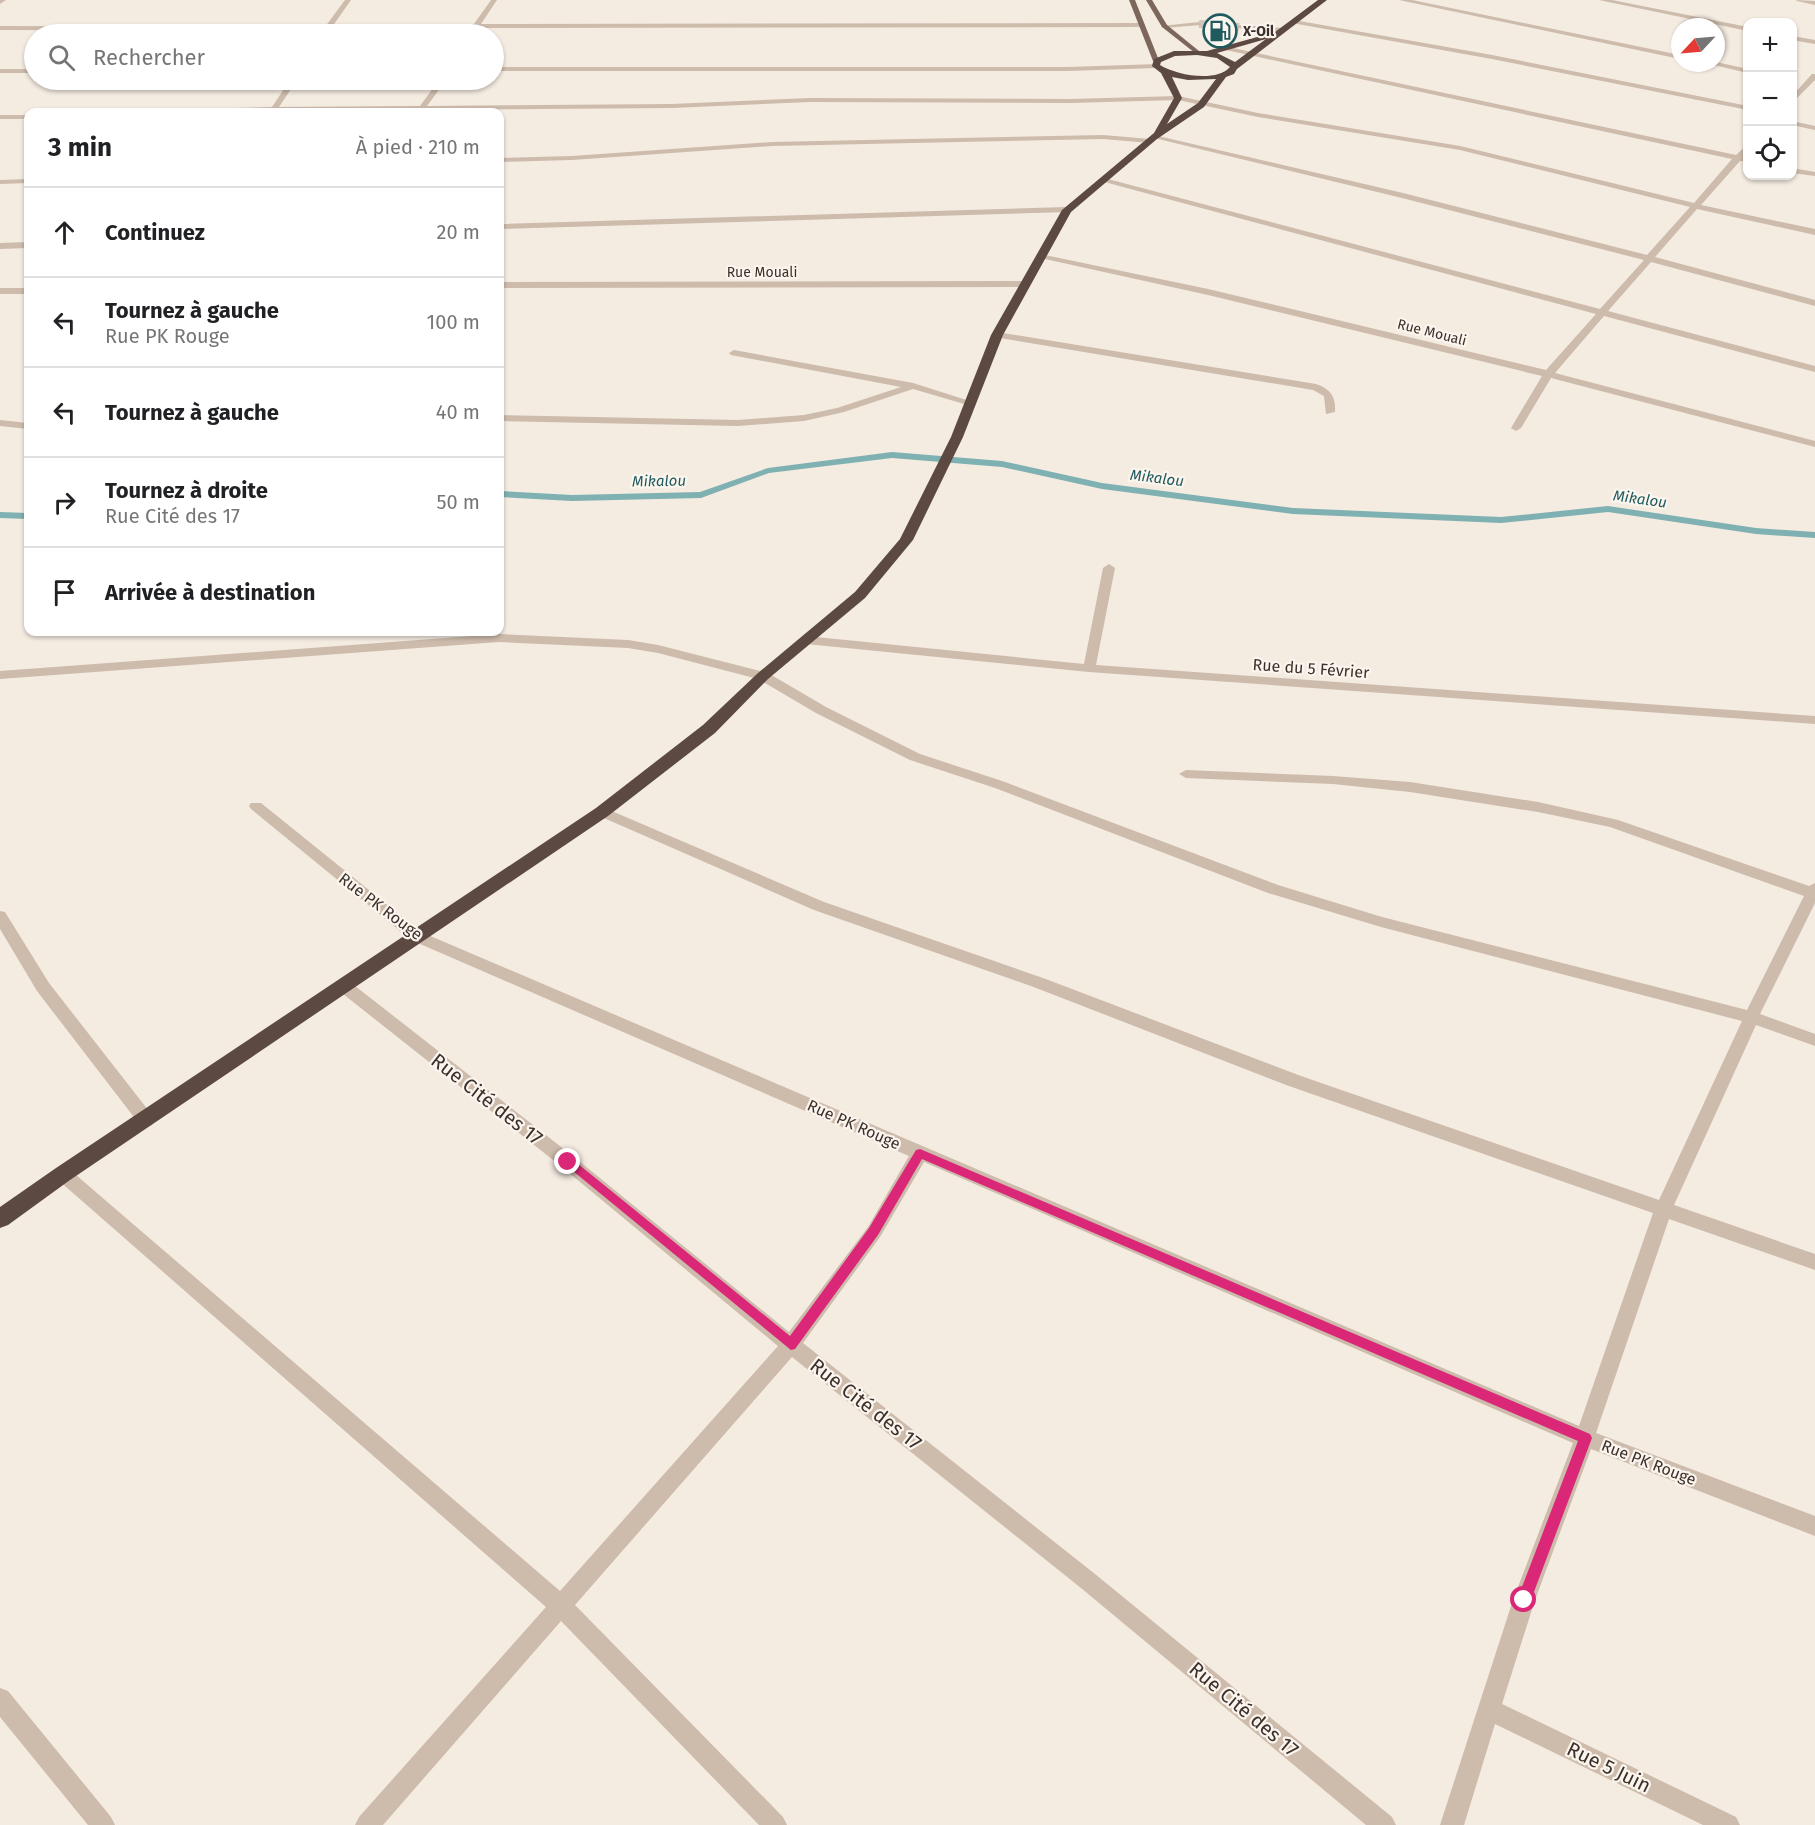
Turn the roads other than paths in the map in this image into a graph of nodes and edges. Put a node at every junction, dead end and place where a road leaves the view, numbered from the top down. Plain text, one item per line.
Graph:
1 (348, 0) edge
2 (494, 0) edge
3 (1132, 0) edge
4 (1149, 0) edge
5 (1323, 0) edge
6 (1402, 0) edge
7 (1602, 0) edge
8 (1799, 0) edge
9 (1815, 3) edge
10 (1294, 22) junction
11 (331, 24) edge
12 (477, 24) edge
13 (1199, 24) tunnel mouth
14 (1142, 25) junction
15 (504, 26) edge
16 (1164, 26) junction
17 (1239, 27) tunnel mouth
18 (0, 28) edge
19 (24, 28) edge
20 (1743, 28) edge
21 (1283, 30) junction
22 (1797, 39) edge
23 (1815, 42) edge
24 (1228, 49) junction
25 (1201, 53) junction
26 (1252, 54) junction
27 (1671, 55) edge
28 (1159, 66) junction
29 (1725, 66) edge
30 (1234, 67) junction
31 (504, 69) edge
32 (1743, 70) edge
33 (0, 71) edge
34 (24, 71) edge
35 (1223, 75) junction
36 (1815, 76) edge
37 (1808, 84) edge
38 (287, 90) edge
39 (435, 90) edge
40 (1797, 96) edge
41 (1178, 98) junction
42 (1201, 105) junction
43 (1743, 107) edge
44 (275, 108) edge
45 (422, 108) edge
46 (504, 109) edge
47 (0, 117) edge
48 (24, 117) edge
49 (1797, 124) edge
50 (1815, 128) edge
51 (1152, 139) junction
52 (1743, 151) edge
53 (1736, 158) junction
54 (1743, 159) edge
55 (504, 160) edge
56 (1797, 171) edge
57 (1815, 174) edge
58 (1101, 180) junction
59 (24, 181) edge
60 (0, 182) edge
61 (1696, 206) junction
62 (1067, 210) junction
63 (504, 227) edge
64 (1815, 232) edge
65 (24, 245) edge
66 (0, 246) edge
67 (1040, 257) junction
68 (1651, 258) junction
69 (1024, 284) junction
70 (504, 285) edge
71 (0, 291) edge
72 (24, 291) edge
73 (1815, 303) edge
74 (1604, 313) junction
75 (997, 335) junction
76 (734, 353) dead end
77 (1815, 369) edge
78 (1548, 374) junction
79 (913, 386) junction
80 (971, 403) junction
81 (1330, 412) dead end
82 (504, 418) edge
83 (0, 423) edge
84 (24, 426) edge
85 (1516, 428) dead end
86 (1815, 444) edge
87 (1109, 568) dead end
88 (806, 640) junction
89 (1089, 668) junction
90 (0, 675) edge
91 (763, 676) junction
92 (1815, 720) edge
93 (1186, 774) dead end
94 (256, 806) dead end
95 (602, 812) junction
96 (1814, 892) edge
97 (0, 916) edge
98 (416, 936) junction
99 (344, 987) junction
100 (1751, 1017) junction
101 (1815, 1040) edge
102 (146, 1120) junction
103 (920, 1153) junction
104 (63, 1174) junction
105 (1664, 1208) junction
106 (0, 1219) edge
107 (1815, 1262) edge
108 (791, 1345) junction
109 (1585, 1438) junction
110 (1815, 1527) edge
111 (560, 1605) junction
112 (0, 1700) edge
113 (1490, 1710) junction
114 (103, 1825) edge
115 (367, 1825) edge
116 (776, 1825) edge
117 (1384, 1825) edge
118 (1452, 1825) edge
119 (1728, 1825) edge

1 - 11 street
2 - 12 street
3 - 14 main road
4 - 16 main road
5 - 10 highway
6 - 27 street
7 - 20 street
8 - 9 street
10 - 21 highway
10 - 43 street
13 - 16 street
14 - 15 street
14 - 28 main road
16 - 25 main road
17 - 21 street
18 - 19 street
21 - 24 highway
21 - 26 highway
22 - 23 street
24 - 25 highway
24 - 26 street
25 - 28 highway
25 - 30 highway
26 - 30 highway
26 - 53 street
28 - 31 street
28 - 35 highway
28 - 41 highway
29 - 32 street
30 - 35 highway
33 - 34 street
35 - 42 highway
36 - 37 street
37 - 40 street
38 - 44 street
39 - 45 street
41 - 42 street
41 - 46 street
41 - 51 highway
42 - 51 highway
42 - 61 street
47 - 48 street
49 - 50 street
51 - 55 street
51 - 58 highway
51 - 68 street
52 - 53 street
53 - 54 street
53 - 61 street
56 - 57 street
58 - 62 highway
58 - 74 street
59 - 60 street
61 - 64 street
61 - 68 street
62 - 63 street
62 - 67 highway
65 - 66 street
67 - 69 highway
67 - 78 street, Rue Mouali
68 - 73 street
68 - 74 street
69 - 70 street, Rue Mouali
69 - 75 highway
71 - 72 street
74 - 77 street
74 - 78 street
75 - 80 highway
75 - 81 street
76 - 79 street
78 - 85 street
78 - 86 street, Rue Mouali
79 - 80 street
79 - 82 street
80 - 88 highway
83 - 84 street
87 - 89 street
88 - 89 street, Rue du 5 Février
88 - 91 highway
89 - 92 street, Rue du 5 Février
90 - 91 street
91 - 95 highway
91 - 100 street
93 - 96 street
94 - 98 street, Rue PK Rouge
95 - 98 highway
95 - 105 street
96 - 100 street
97 - 102 street
98 - 99 highway
98 - 103 street, Rue PK Rouge
99 - 102 highway
99 - 108 street, Rue Cité des 17
100 - 101 street
100 - 105 street
102 - 104 highway
103 - 108 street
103 - 109 street, Rue PK Rouge
104 - 106 highway
104 - 111 street
105 - 107 street
105 - 109 street
108 - 111 street
108 - 117 street, Rue Cité des 17
109 - 110 street, Rue PK Rouge
109 - 113 street
111 - 115 street
111 - 116 street
112 - 114 street
113 - 118 street
113 - 119 street, Rue 5 Juin

